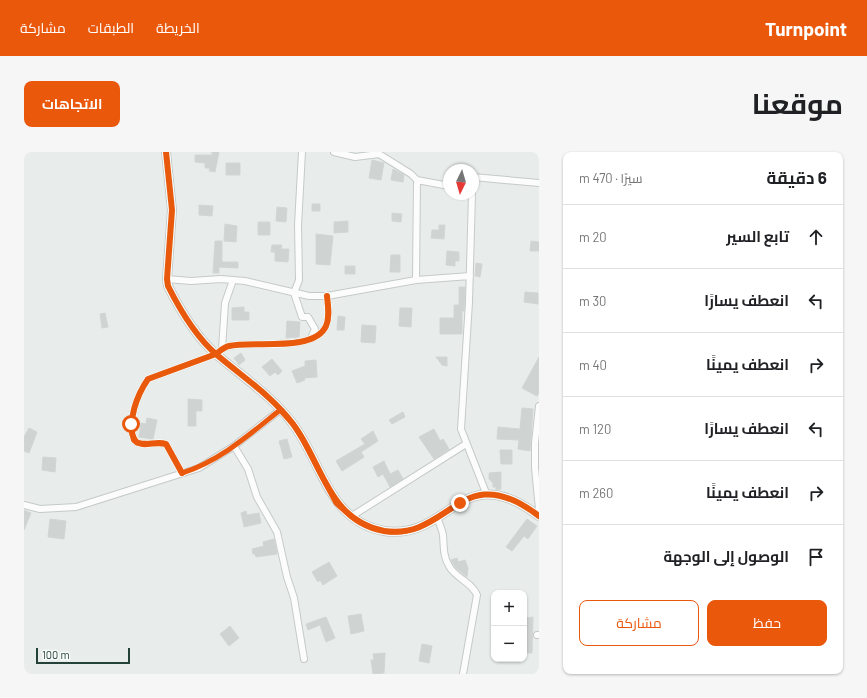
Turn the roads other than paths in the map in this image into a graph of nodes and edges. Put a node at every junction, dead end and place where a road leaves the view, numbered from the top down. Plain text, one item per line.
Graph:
1 (166, 152) edge
2 (302, 152) edge
3 (334, 152) edge
4 (479, 178) edge
5 (418, 180) junction
6 (539, 183) edge
7 (443, 185) edge
8 (472, 200) edge
9 (470, 276) junction
10 (167, 279) junction
11 (233, 280) junction
12 (416, 280) junction
13 (294, 293) junction
14 (327, 296) junction
15 (300, 342) junction
16 (219, 351) junction
17 (539, 406) edge
18 (280, 410) junction
19 (466, 444) junction
20 (234, 446) junction
21 (182, 473) junction
22 (538, 481) edge
23 (486, 494) junction
24 (24, 505) edge
25 (539, 509) edge
26 (352, 516) junction
27 (539, 516) edge
28 (437, 517) junction
29 (304, 659) dead end
30 (464, 674) edge

1 - 10 street
2 - 13 street
3 - 5 street
4 - 6 street
5 - 7 street
5 - 12 street
8 - 9 street
9 - 12 street
9 - 19 street
10 - 11 street
10 - 16 street
11 - 13 street
11 - 16 street
12 - 14 street
13 - 14 street
13 - 15 street
14 - 15 street
15 - 16 street
16 - 18 street
16 - 21 street
17 - 22 street
18 - 20 street
18 - 26 street
19 - 23 street
19 - 26 street
20 - 21 street
20 - 29 street
21 - 24 street
22 - 25 street
23 - 27 street
23 - 28 street
26 - 28 street
28 - 30 street

